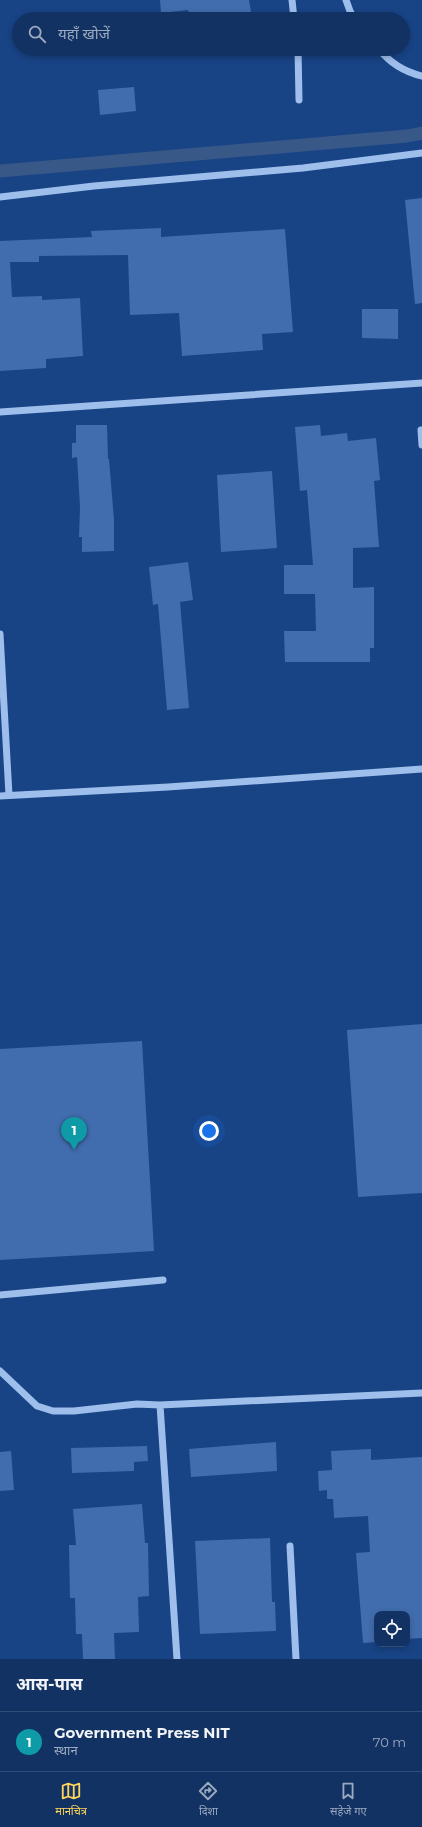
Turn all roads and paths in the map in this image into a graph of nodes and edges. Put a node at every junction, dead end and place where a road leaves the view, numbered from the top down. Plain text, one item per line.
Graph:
1 (292, 0) edge
2 (346, 0) edge
3 (293, 12) edge
4 (351, 12) edge
5 (298, 56) edge
6 (386, 56) edge
7 (422, 76) edge
8 (299, 100) dead end
9 (422, 153) edge
10 (0, 197) edge
11 (422, 383) edge
12 (0, 412) edge
13 (421, 430) dead end
14 (422, 445) edge
15 (0, 634) edge
16 (422, 768) edge
17 (9, 795) junction
18 (0, 796) edge
19 (163, 1280) dead end
20 (0, 1295) edge
21 (0, 1371) edge
22 (422, 1393) edge
23 (160, 1405) junction
24 (290, 1546) dead end
25 (177, 1659) edge
26 (296, 1659) edge

1 - 3 street
2 - 4 street
5 - 8 street
6 - 7 street
9 - 10 street
11 - 12 street
13 - 14 street
15 - 17 street
16 - 17 street
17 - 18 street
19 - 20 street
21 - 23 street
22 - 23 street
23 - 25 street
24 - 26 street

